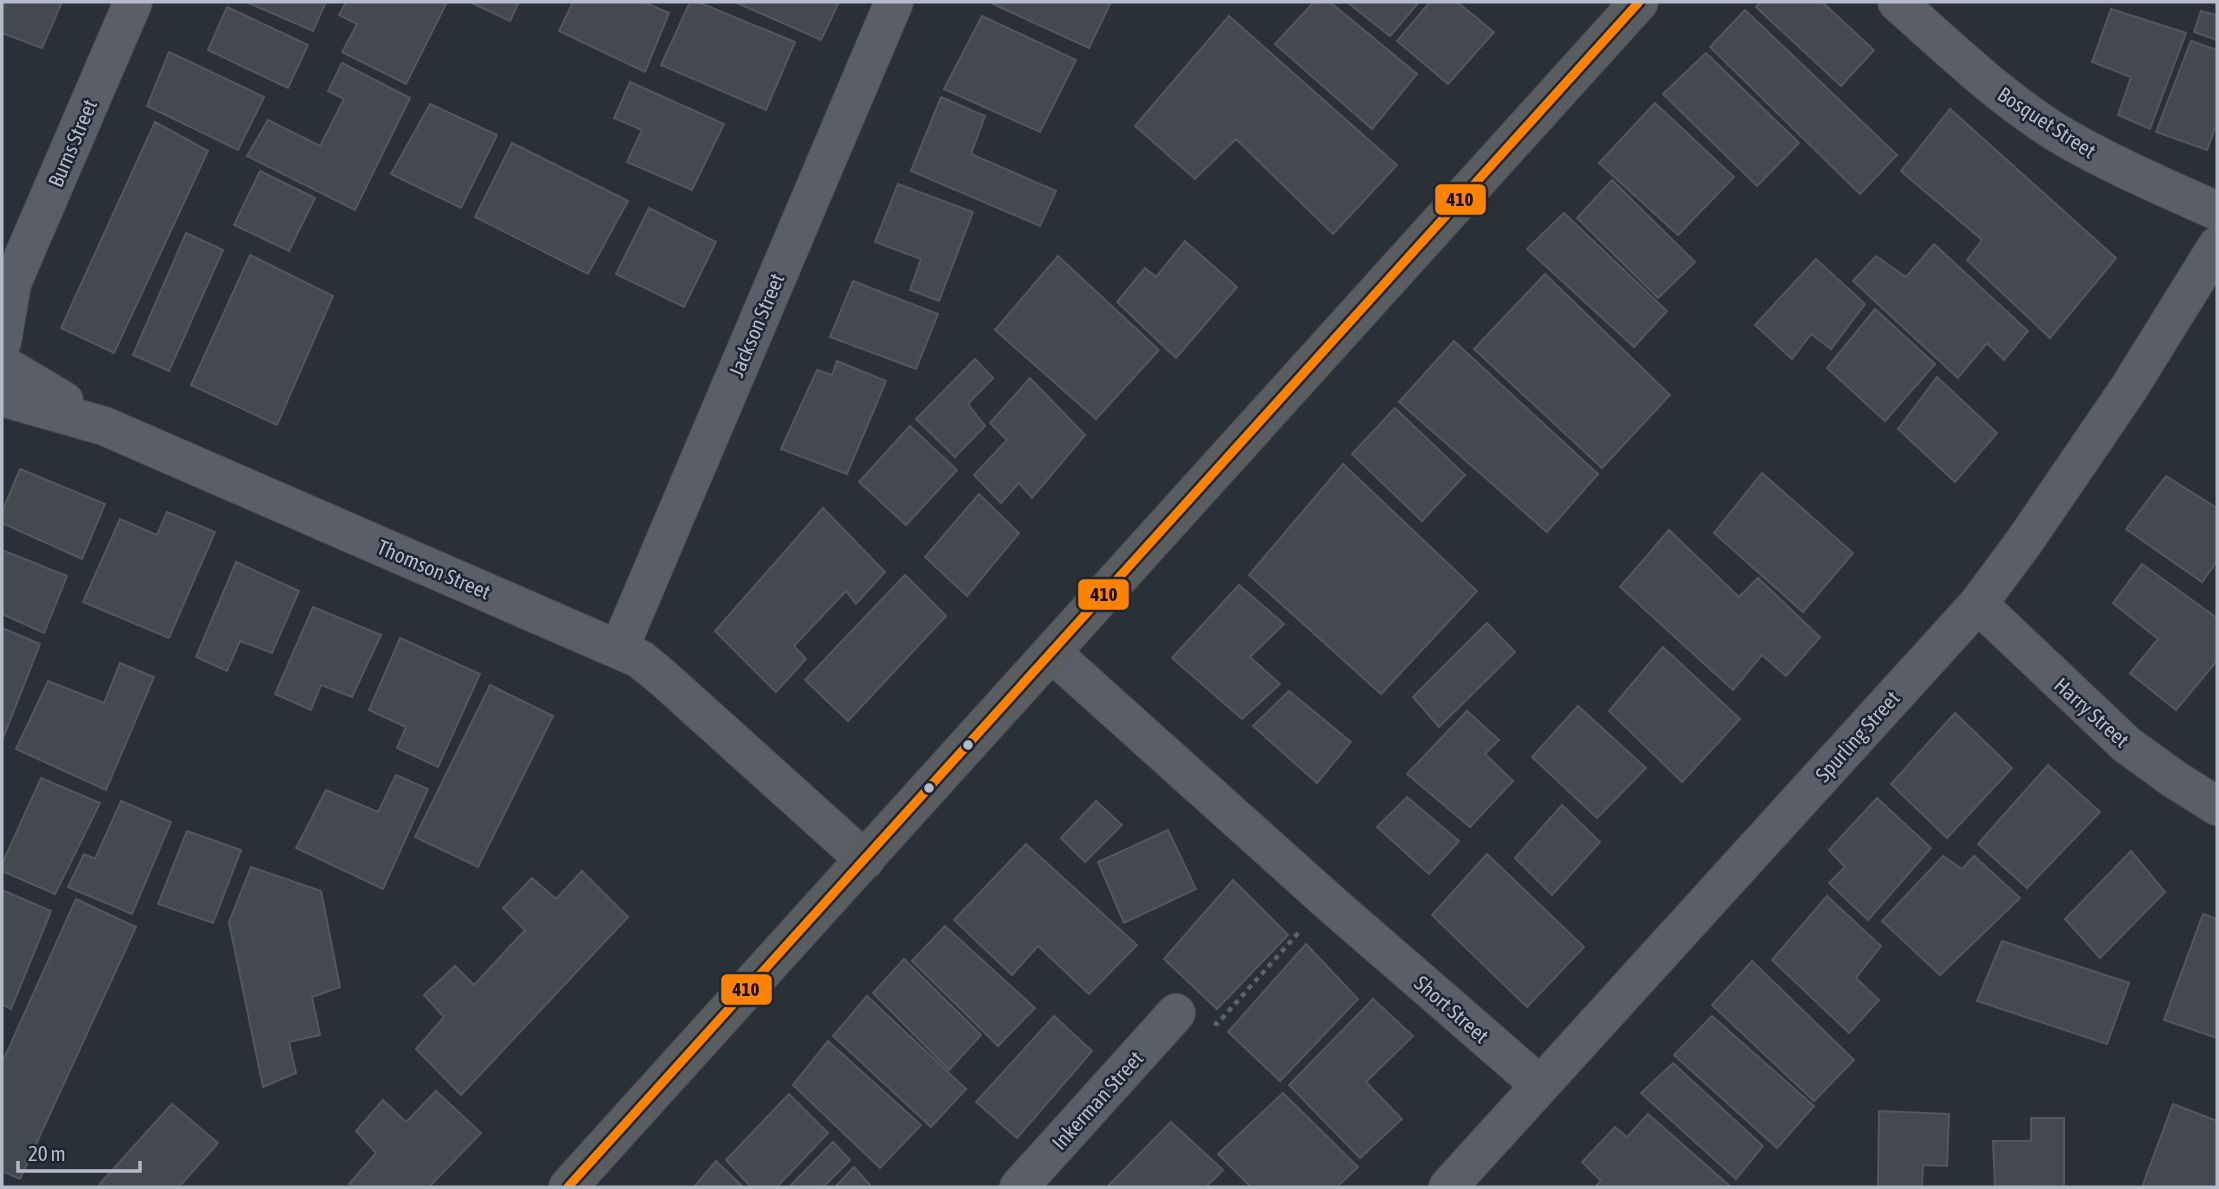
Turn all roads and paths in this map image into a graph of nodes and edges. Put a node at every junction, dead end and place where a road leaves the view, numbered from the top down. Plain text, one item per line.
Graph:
1 (133, 2) edge
2 (894, 2) edge
3 (1639, 2) edge
4 (1897, 2) edge
5 (2217, 211) edge
6 (2217, 246) edge
7 (7, 290) edge
8 (2, 341) edge
9 (2, 363) edge
10 (2, 372) edge
11 (2, 397) edge
12 (104, 426) junction
13 (1978, 604) junction
14 (618, 649) junction
15 (1052, 653) junction
16 (2217, 806) edge
17 (865, 860) junction
18 (1328, 901) junction
19 (1176, 1013) joint
20 (1540, 1085) junction
21 (568, 1187) edge
22 (1019, 1187) edge
23 (1448, 1187) edge

1 - 7 street, Burns Street
2 - 14 street, Jackson Street
3 - 15 highway
4 - 5 street, Bosquet Street
6 - 13 street, Spurling Street
7 - 8 street, Burns Street
9 - 10 street
9 - 12 street, Thomson Street
11 - 12 street, Thomson Street
12 - 14 street, Thomson Street
13 - 16 street, Harry Street
13 - 20 street, Spurling Street
14 - 17 street, Thomson Street
15 - 17 highway
15 - 18 street, Short Street
17 - 21 highway
18 - 19 path
18 - 20 street, Short Street
19 - 22 street, Inkerman Street
20 - 23 street, Spurling Street

